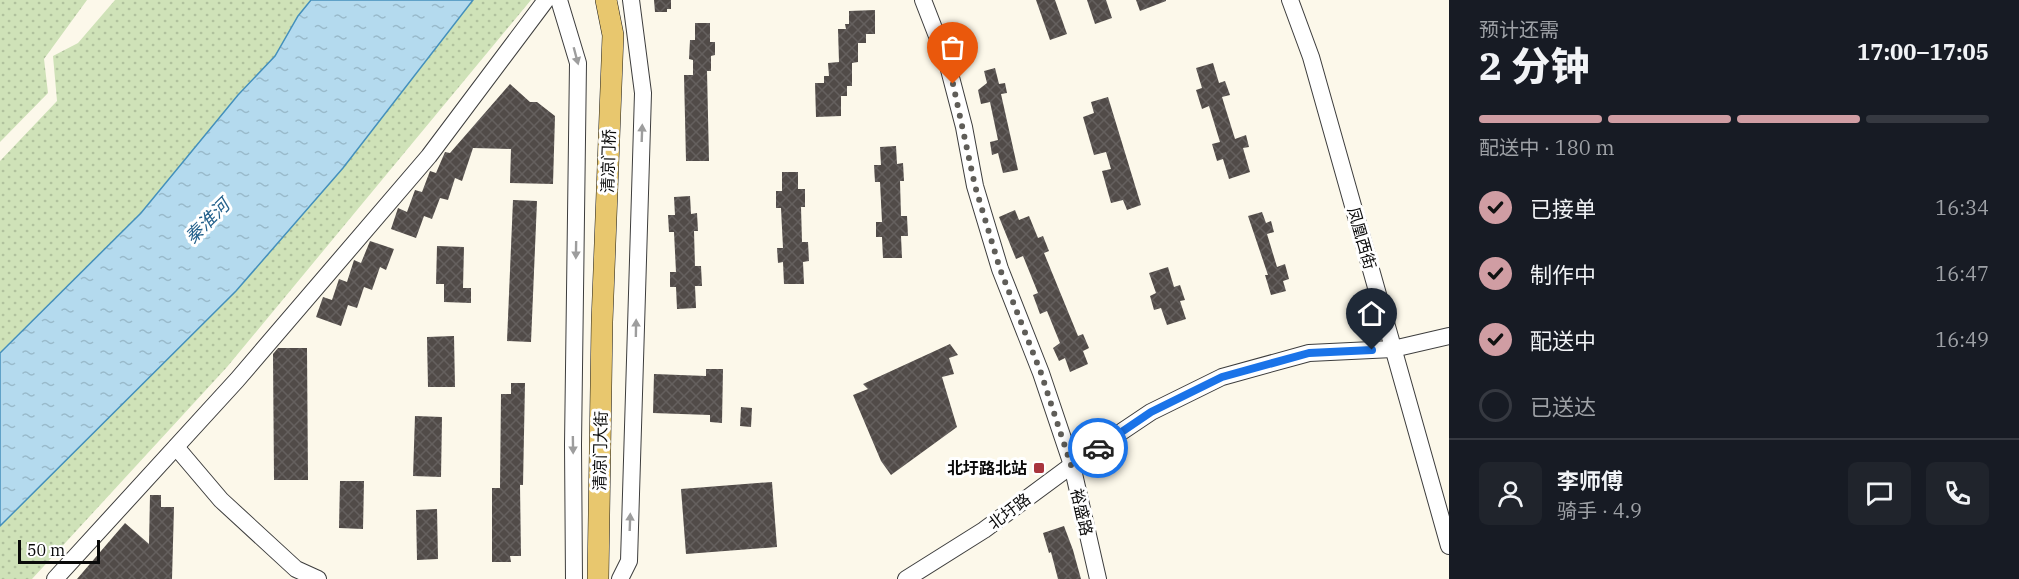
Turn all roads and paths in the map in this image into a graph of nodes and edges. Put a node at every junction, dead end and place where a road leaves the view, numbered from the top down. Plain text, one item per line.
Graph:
1 (546, 0) edge
2 (559, 0) edge
3 (606, 0) edge
4 (631, 0) edge
5 (923, 0) edge
6 (1290, 0) edge
7 (602, 322) joint
8 (1449, 336) edge
9 (1393, 349) junction
10 (176, 447) junction
11 (1071, 465) junction
12 (1449, 546) edge
13 (55, 579) edge
14 (318, 579) edge
15 (574, 579) edge
16 (597, 579) edge
17 (620, 579) edge
18 (906, 579) edge
19 (1098, 579) edge

1 - 10 street
2 -> 15 street
3 - 7 main road, 清凉门桥
17 -> 4 street
5 - 11 street, 裕盛路
6 - 9 street, 凤凰西街
7 - 16 main road, 清凉门大街
8 - 9 street, 北圩路
9 - 11 street, 北圩路
9 - 12 street, 凤凰西街
10 - 13 street
10 - 14 street
11 - 18 street, 北圩路
11 - 19 street, 裕盛路

